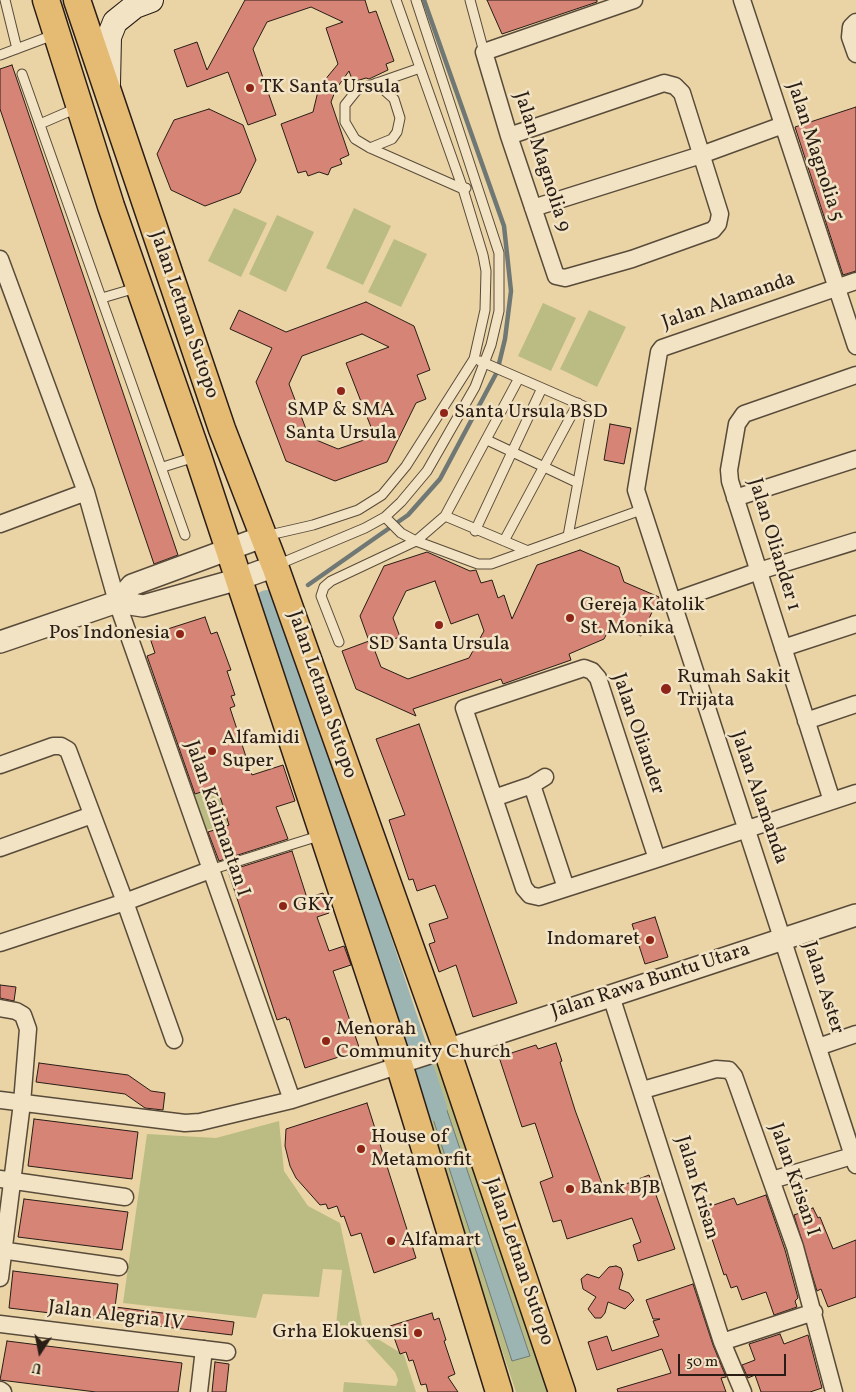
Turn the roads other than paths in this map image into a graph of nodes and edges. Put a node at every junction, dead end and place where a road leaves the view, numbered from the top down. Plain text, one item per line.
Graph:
1 (5, 0) edge
2 (46, 0) edge
3 (77, 0) edge
4 (151, 0) edge
5 (396, 0) edge
6 (416, 0) edge
7 (470, 0) edge
8 (634, 0) edge
9 (742, 0) edge
10 (856, 22) edge
11 (56, 34) junction
12 (17, 49) junction
13 (484, 52) junction
14 (856, 54) edge
15 (0, 55) edge
16 (420, 68) junction
17 (22, 74) dead end
18 (376, 82) junction
19 (108, 93) junction
20 (78, 107) junction
21 (40, 124) junction
22 (783, 125) junction
23 (509, 136) junction
24 (370, 148) junction
25 (701, 155) junction
26 (476, 184) junction
27 (463, 189) junction
28 (533, 208) junction
29 (0, 259) edge
30 (856, 281) edge
31 (500, 285) junction
32 (139, 287) junction
33 (836, 287) junction
34 (486, 288) junction
35 (102, 298) junction
36 (856, 346) edge
37 (474, 359) junction
38 (487, 363) junction
39 (856, 375) edge
40 (519, 378) junction
41 (542, 388) junction
42 (578, 402) junction
43 (487, 440) junction
44 (513, 453) junction
45 (198, 456) junction
46 (856, 459) edge
47 (163, 467) junction
48 (544, 467) junction
49 (578, 482) junction
50 (86, 492) junction
51 (735, 498) junction
52 (641, 510) junction
53 (445, 516) junction
54 (388, 520) junction
55 (0, 524) edge
56 (475, 530) junction
57 (186, 535) dead end
58 (264, 536) junction
59 (568, 536) junction
60 (416, 541) junction
61 (504, 541) junction
62 (856, 541) edge
63 (229, 549) junction
64 (528, 551) junction
65 (275, 566) junction
66 (759, 571) junction
67 (239, 579) junction
68 (117, 602) junction
69 (671, 602) junction
70 (856, 624) edge
71 (0, 642) edge
72 (338, 642) dead end
73 (783, 648) junction
74 (856, 704) edge
75 (806, 721) junction
76 (0, 765) edge
77 (856, 793) edge
78 (494, 798) junction
79 (832, 801) junction
80 (92, 815) junction
81 (746, 830) junction
82 (323, 835) junction
83 (0, 848) edge
84 (657, 859) junction
85 (210, 870) junction
86 (566, 888) junction
87 (125, 902) junction
88 (856, 915) edge
89 (784, 939) junction
90 (0, 943) edge
91 (611, 996) junction
92 (0, 1008) edge
93 (856, 1034) edge
94 (174, 1040) dead end
95 (818, 1047) junction
96 (440, 1053) junction
97 (406, 1062) junction
98 (643, 1090) junction
99 (0, 1100) edge
100 (292, 1100) junction
101 (22, 1103) junction
102 (854, 1160) edge
103 (6, 1180) edge
104 (772, 1180) junction
105 (125, 1197) dead end
106 (2, 1251) edge
107 (119, 1268) dead end
108 (0, 1278) edge
109 (814, 1312) junction
110 (0, 1324) edge
111 (722, 1342) junction
112 (204, 1349) junction
113 (227, 1352) dead end
114 (199, 1392) edge
115 (499, 1392) edge
116 (562, 1392) edge
117 (743, 1392) edge
118 (834, 1392) edge

1 - 12 lane
2 - 11 main road, Jalan Letnan Sutopo
3 - 19 main road, Jalan Letnan Sutopo
4 - 19 main road
5 - 16 lane
6 - 26 lane
7 - 13 lane
8 - 13 street
9 - 22 street, Jalan Magnolia 5
10 - 14 street
11 - 12 lane
11 - 20 main road, Jalan Letnan Sutopo
12 - 15 lane
13 - 23 street, Jalan Magnolia 9
16 - 18 lane
16 - 27 lane
17 - 21 lane
18 - 24 lane
18 - 24 lane
19 - 58 main road, Jalan Letnan Sutopo
20 - 21 lane
20 - 32 main road, Jalan Letnan Sutopo
21 - 35 lane
22 - 25 street
22 - 33 street, Jalan Magnolia 5
23 - 25 street
23 - 28 street, Jalan Magnolia 9
24 - 27 lane
25 - 28 street
25 - 28 street, Jalan Magnolia 9
26 - 27 lane
26 - 31 lane
27 - 34 lane
29 - 50 street, Jalan Kalimantan I
30 - 33 street, Jalan Alamanda
31 - 34 lane
31 - 38 lane
32 - 35 lane
32 - 45 main road, Jalan Letnan Sutopo
33 - 36 street, Jalan Magnolia 5
33 - 52 street, Jalan Alamanda
34 - 37 lane
35 - 47 lane
37 - 38 lane
37 - 58 lane
38 - 40 lane
38 - 54 lane
39 - 51 street, Jalan Oliander 1
40 - 41 lane
40 - 43 lane
41 - 42 lane
41 - 44 lane
42 - 48 lane
42 - 49 lane
43 - 44 lane
43 - 53 lane
44 - 48 lane
44 - 56 lane
45 - 47 lane
45 - 63 main road, Jalan Letnan Sutopo
46 - 51 street
47 - 57 lane
48 - 49 lane
48 - 61 lane
49 - 59 lane
50 - 55 street
50 - 68 street, Jalan Kalimantan I
51 - 66 street, Jalan Oliander 1
52 - 59 lane
52 - 69 street, Jalan Alamanda
53 - 56 lane
53 - 60 lane
54 - 60 lane
54 - 65 lane
56 - 61 lane
58 - 63 street
58 - 65 main road, Jalan Letnan Sutopo
59 - 64 lane
60 - 64 lane
60 - 72 lane
61 - 64 lane
62 - 66 street
63 - 67 main road, Jalan Letnan Sutopo
63 - 68 street
65 - 67 street
65 - 96 main road, Jalan Letnan Sutopo
66 - 69 street
66 - 73 street, Jalan Oliander 1
67 - 68 street
67 - 82 main road, Jalan Letnan Sutopo
68 - 71 street
68 - 85 street, Jalan Kalimantan I
69 - 81 street, Jalan Alamanda
70 - 73 street
73 - 75 street, Jalan Oliander 1
74 - 75 street
75 - 79 street, Jalan Oliander 1
76 - 80 street
77 - 79 street, Jalan Oliander
78 - 84 street, Jalan Oliander
78 - 86 street, Jalan Oliander
78 - 86 street
79 - 81 street, Jalan Oliander
80 - 83 street
80 - 87 street
81 - 84 street, Jalan Oliander
81 - 89 street, Jalan Alamanda
82 - 85 lane
82 - 97 main road, Jalan Letnan Sutopo
84 - 86 street, Jalan Oliander
85 - 87 street
85 - 100 street, Jalan Kalimantan I
87 - 90 street
87 - 94 street
88 - 89 street, Jalan Rawa Buntu Utara
89 - 91 street, Jalan Rawa Buntu Utara
89 - 95 street, Jalan Aster
91 - 96 street, Jalan Rawa Buntu Utara
91 - 98 street, Jalan Krisan
92 - 101 street
93 - 95 street
95 - 102 street, Jalan Aster
96 - 97 street
96 - 116 main road, Jalan Letnan Sutopo
97 - 100 street
97 - 115 main road, Jalan Letnan Sutopo
98 - 104 street, Jalan Krisan I
98 - 111 street, Jalan Krisan
99 - 101 street
100 - 101 street
101 - 103 street
102 - 104 street
103 - 105 street
103 - 106 street
104 - 109 street, Jalan Krisan I
106 - 107 street
106 - 108 street
109 - 111 street
109 - 118 street, Jalan Krisan I
110 - 112 street, Jalan Alegria IV
111 - 117 street, Jalan Krisan
112 - 113 street, Jalan Alegria IV
112 - 114 street

